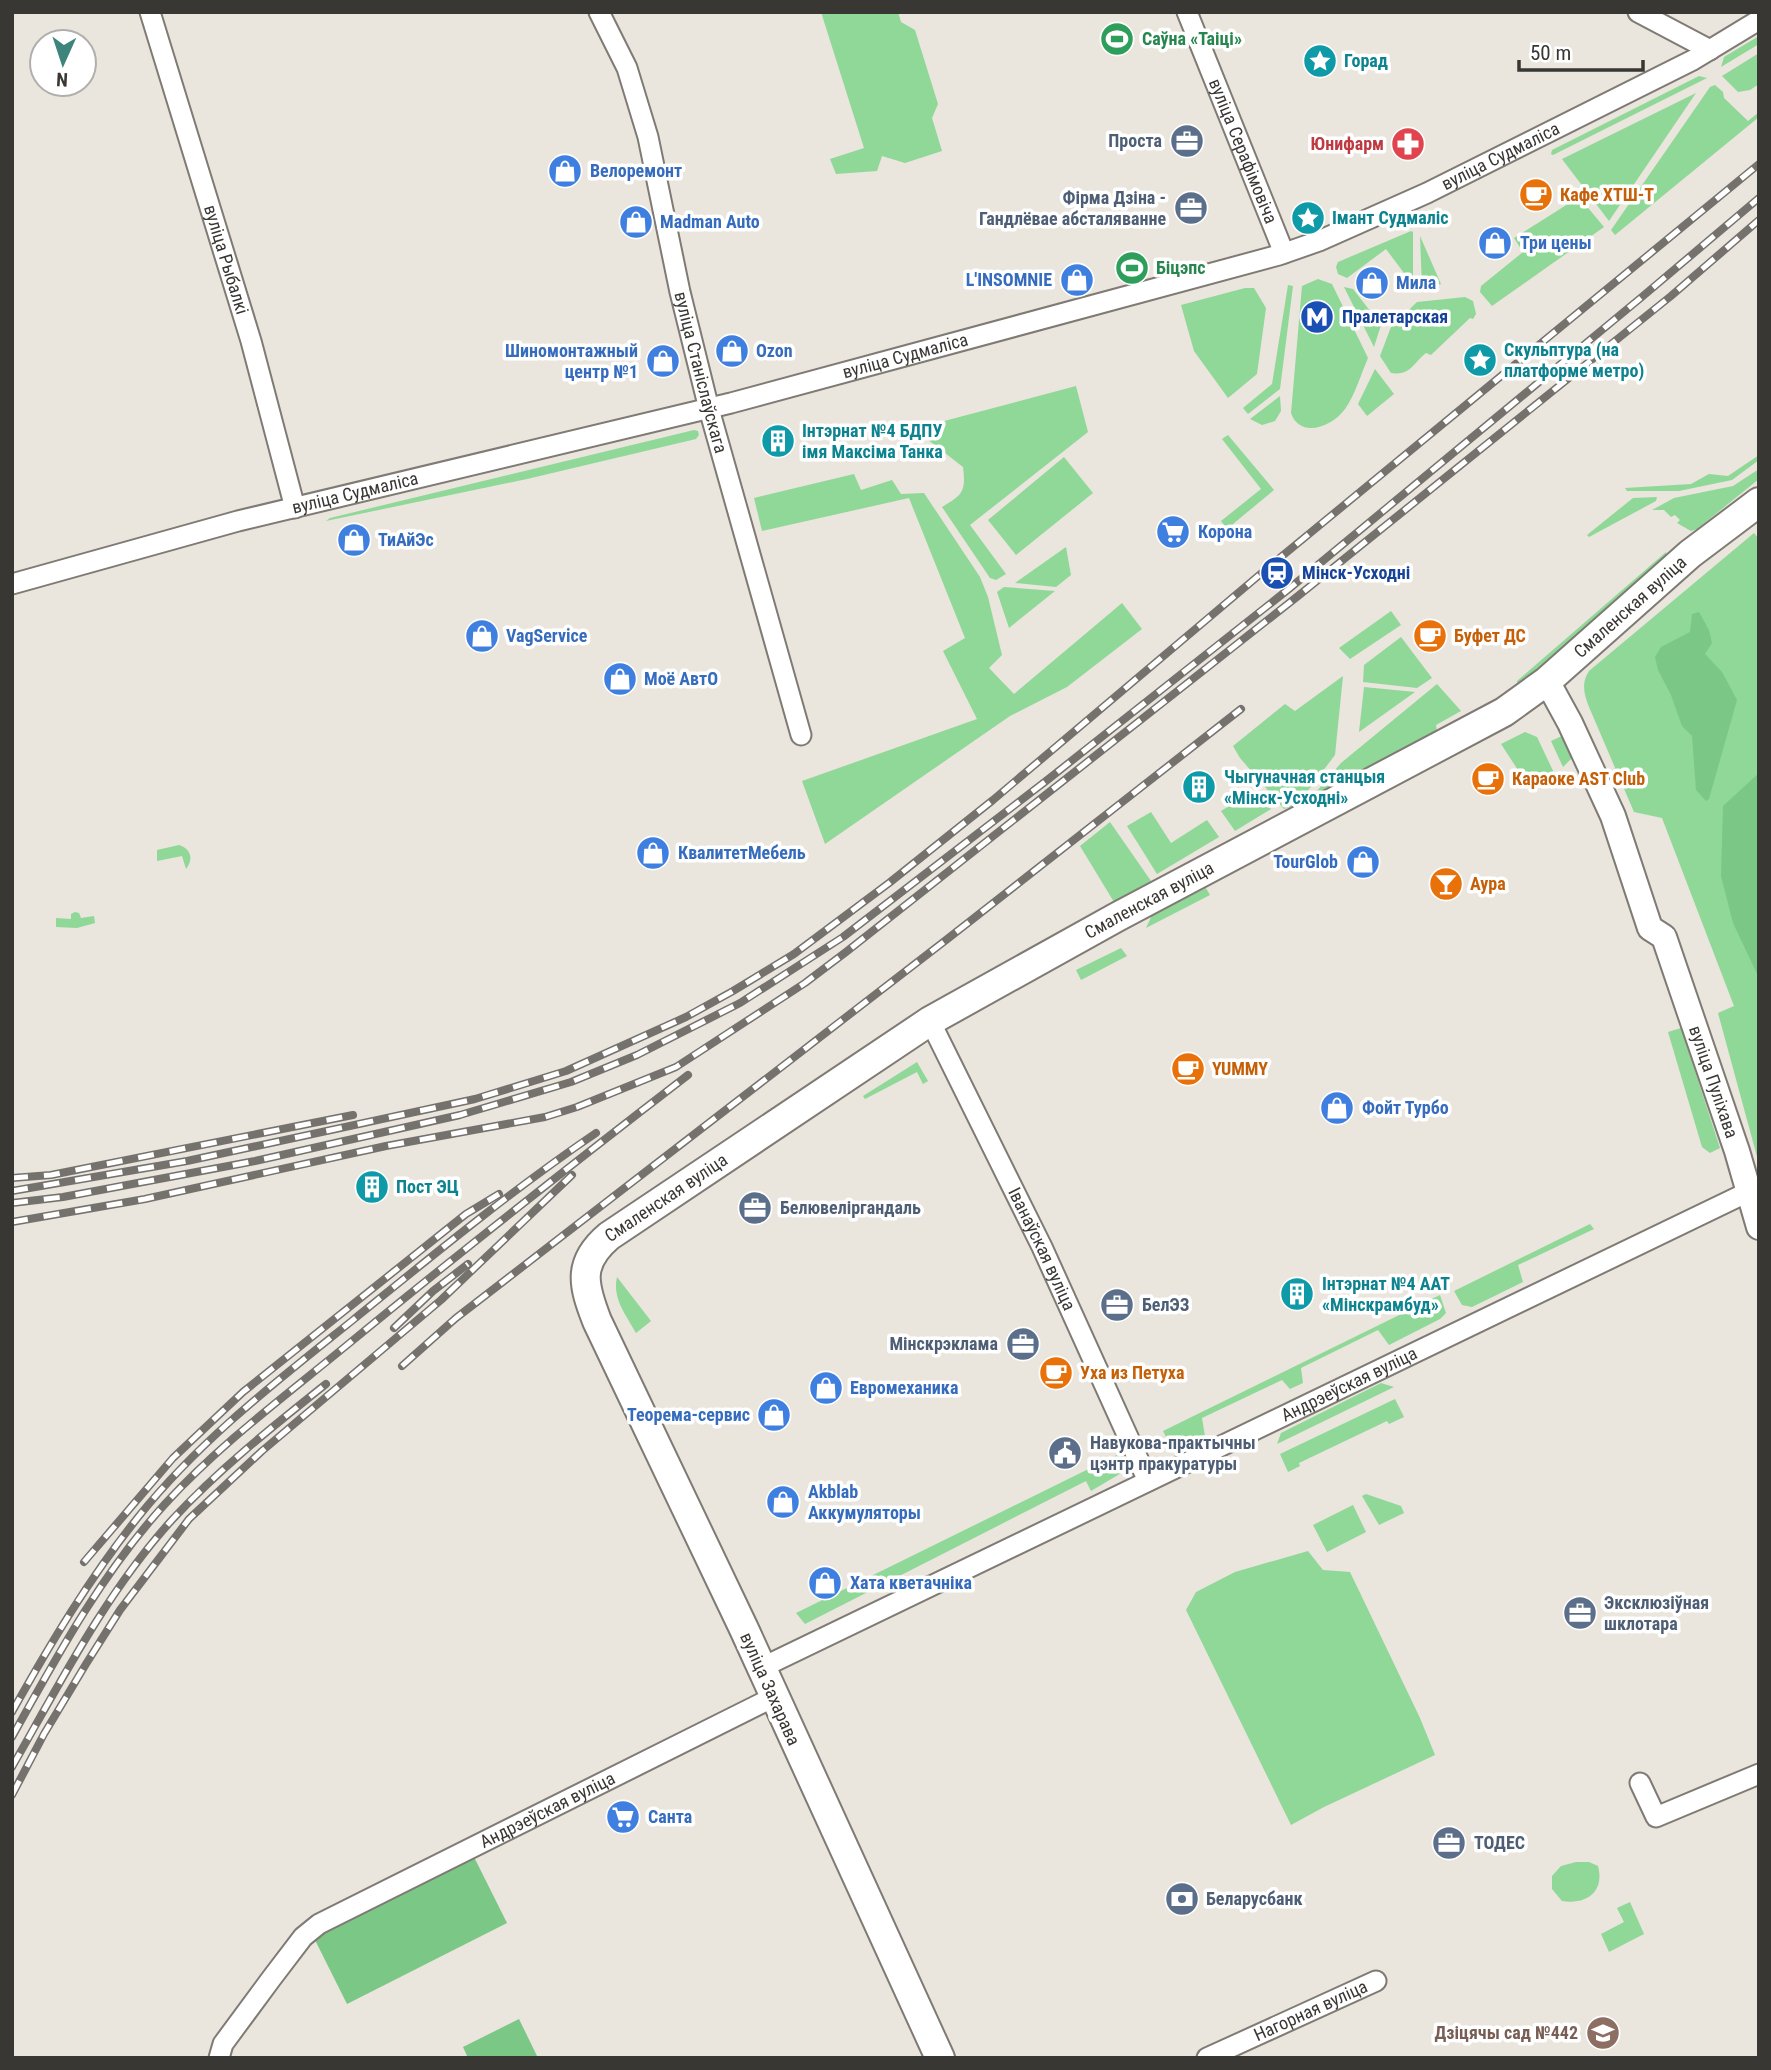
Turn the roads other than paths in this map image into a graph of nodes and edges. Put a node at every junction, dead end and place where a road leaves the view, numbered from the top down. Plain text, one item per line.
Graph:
1 (150, 12) edge
2 (599, 12) edge
3 (1187, 12) edge
4 (1638, 12) edge
5 (1759, 20) edge
6 (1710, 50) junction
7 (1284, 253) junction
8 (709, 409) junction
9 (1759, 502) edge
10 (295, 508) junction
11 (12, 584) edge
12 (1547, 681) junction
13 (801, 735) dead end
14 (930, 1021) junction
15 (1748, 1192) junction
16 (1759, 1227) edge
17 (597, 1321) joint
18 (1148, 1481) junction
19 (761, 1668) junction
20 (774, 1698) junction
21 (1759, 1774) edge
22 (1640, 1783) dead end
23 (1377, 1981) dead end
24 (219, 2058) edge
25 (940, 2058) edge
26 (1207, 2058) edge

1 - 10 street, вуліца Рыбалкі
2 - 8 street, вуліца Станіслаўскага
3 - 7 street, вуліца Серафімовіча
4 - 6 street
5 - 6 street, вуліца Судмаліса
6 - 7 street, вуліца Судмаліса
7 - 8 street, вуліца Судмаліса
8 - 10 street, вуліца Судмаліса
8 - 13 street, вуліца Станіслаўскага
9 - 12 main road, Смаленская вуліца
10 - 11 street, вуліца Судмаліса
12 - 14 main road, Смаленская вуліца
12 - 15 street, вуліца Пуліхава
14 - 17 main road, Смаленская вуліца
14 - 18 street, Іванаўская вуліца
15 - 16 street, вуліца Пуліхава
15 - 18 street, Андрэеўская вуліца
17 - 19 main road, вуліца Захарава
18 - 19 street, Андрэеўская вуліца
19 - 20 main road, вуліца Захарава
20 - 24 street, Андрэеўская вуліца
20 - 25 main road, вуліца Захарава
21 - 22 street
23 - 26 street, Нагорная вуліца

